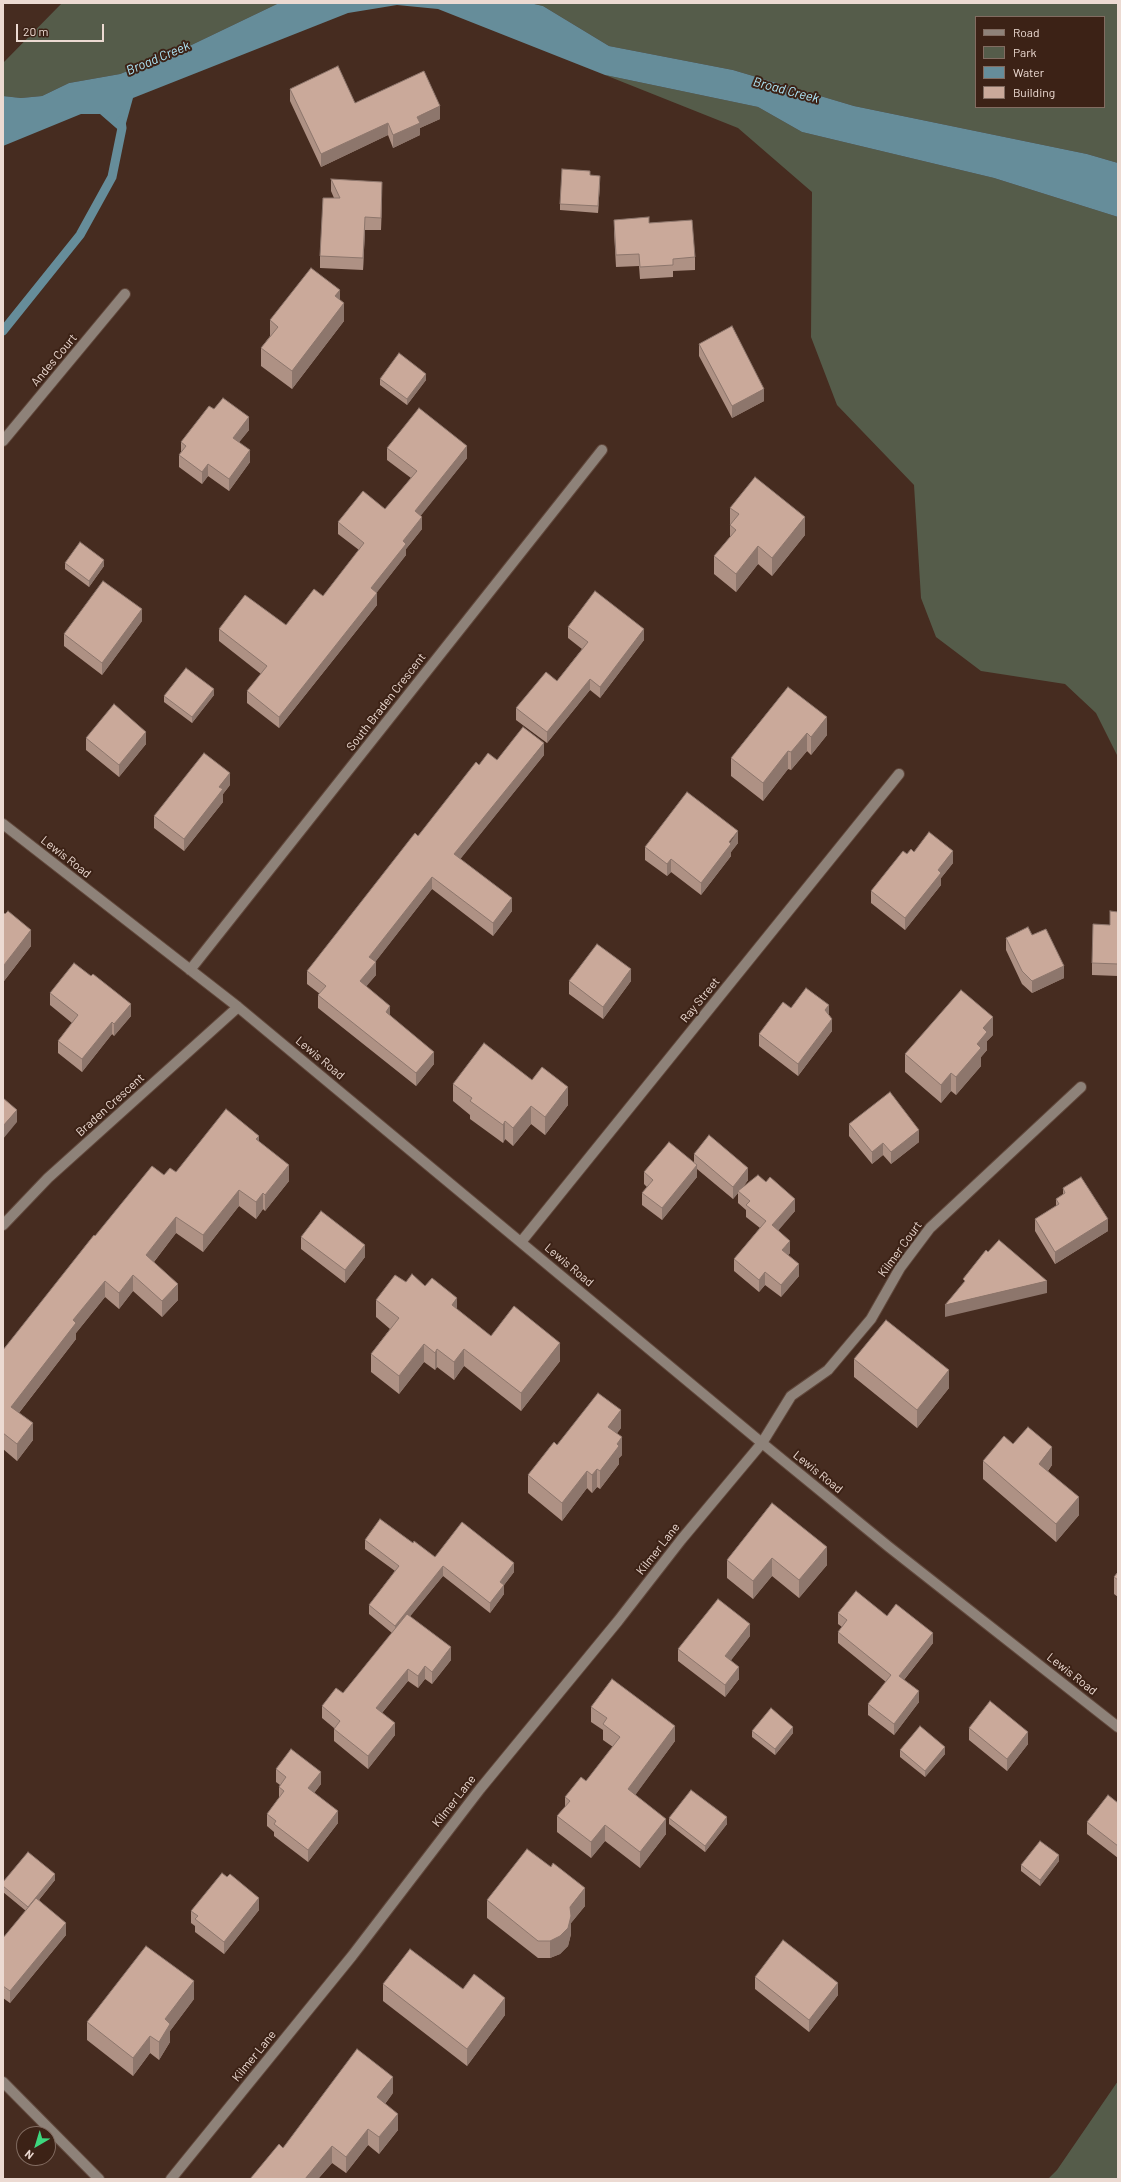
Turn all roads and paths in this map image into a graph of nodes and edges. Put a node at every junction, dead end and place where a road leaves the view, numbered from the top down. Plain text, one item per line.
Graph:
1 (125, 294) dead end
2 (3, 441) edge
3 (602, 450) dead end
4 (900, 774) dead end
5 (3, 824) edge
6 (190, 970) junction
7 (238, 1007) junction
8 (1081, 1087) dead end
9 (3, 1225) edge
10 (521, 1242) junction
11 (762, 1443) junction
12 (1118, 1727) edge
13 (3, 2082) edge
14 (99, 2179) edge
15 (171, 2179) edge

1 - 2 street, Andes Court
3 - 6 street, South Braden Crescent
4 - 10 street, Ray Street
5 - 6 street, Lewis Road
6 - 7 street, Lewis Road
7 - 9 street, Braden Crescent
7 - 10 street, Lewis Road
8 - 11 street, Kilmer Court
10 - 11 street, Lewis Road
11 - 12 street, Lewis Road
11 - 15 street, Kilmer Lane
13 - 14 street

